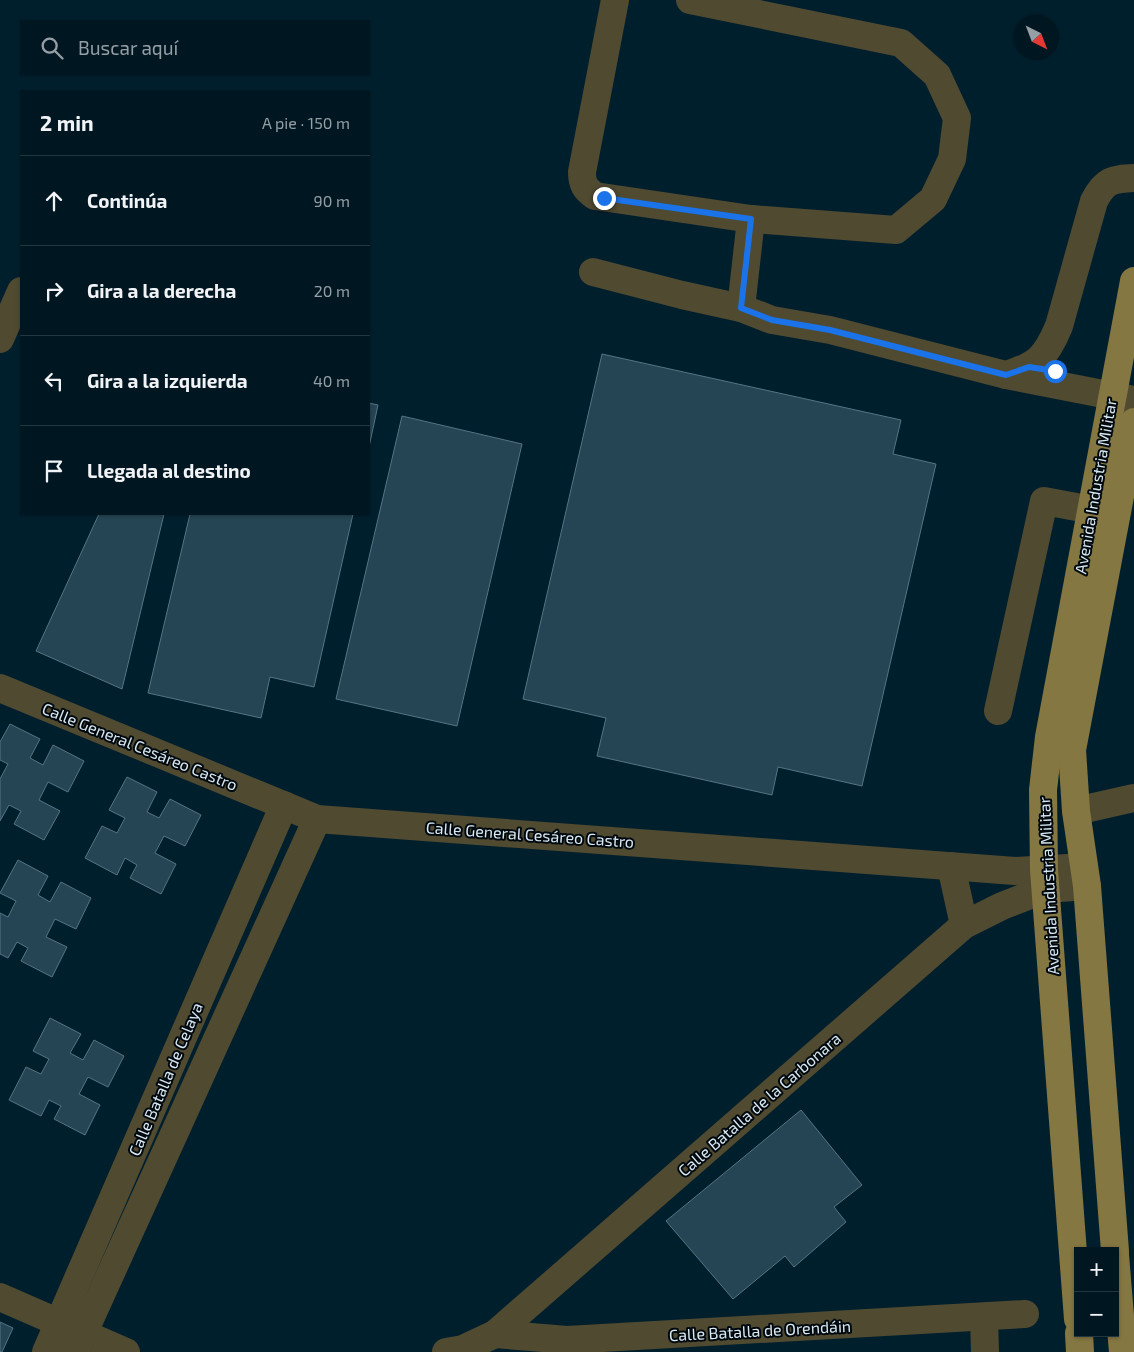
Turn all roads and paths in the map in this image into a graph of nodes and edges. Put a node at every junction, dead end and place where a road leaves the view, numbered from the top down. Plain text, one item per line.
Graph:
1 (615, 0) edge
2 (690, 0) edge
3 (786, 9) edge
4 (1134, 178) edge
5 (751, 219) junction
6 (593, 272) dead end
7 (1134, 281) edge
8 (20, 293) edge
9 (741, 308) junction
10 (0, 339) edge
11 (1018, 371) junction
12 (1123, 391) edge
13 (1134, 422) edge
14 (1121, 461) edge
15 (1104, 512) junction
16 (0, 688) edge
17 (998, 711) dead end
18 (1134, 798) edge
19 (284, 805) junction
20 (1076, 811) junction
21 (317, 818) junction
22 (962, 867) junction
23 (1086, 877) junction
24 (1045, 880) junction
25 (964, 925) junction
26 (1115, 1247) edge
27 (1076, 1292) edge
28 (1118, 1292) edge
29 (0, 1296) edge
30 (1025, 1314) dead end
31 (984, 1318) junction
32 (59, 1323) junction
33 (494, 1334) junction
34 (1079, 1337) edge
35 (80, 1343) edge
36 (567, 1346) edge
37 (457, 1351) edge
38 (46, 1352) edge
39 (126, 1352) edge
40 (985, 1352) edge
41 (1080, 1352) edge
42 (1123, 1352) edge

1 - 5 street
2 - 3 street
3 - 5 street
4 - 11 street
5 - 9 street
6 - 9 street
7 - 12 main road, Avenida Industria Militar
8 - 10 street
9 - 11 street
11 - 12 street
12 - 14 main road, Avenida Industria Militar
13 - 14 main road, Avenida Industria Militar
14 - 15 main road, Avenida Industria Militar
15 - 17 street
15 - 20 main road, Avenida Industria Militar
15 - 24 main road, Avenida Industria Militar
16 - 19 street, Calle General Cesáreo Castro
18 - 20 street
19 - 21 street, Calle General Cesáreo Castro
19 - 32 street, Calle Batalla de Celaya
20 - 23 main road, Avenida Industria Militar
21 - 22 street, Calle General Cesáreo Castro
21 - 35 street, Calle Batalla de Celaya
22 - 24 street, Calle General Cesáreo Castro
22 - 25 street
23 - 24 street, Calle General Cesáreo Castro
23 - 26 main road, Avenida Industria Militar
24 - 25 street, Calle Batalla de la Carbonara
24 - 27 main road, Avenida Industria Militar
25 - 33 street, Calle Batalla de la Carbonara
28 - 42 main road
29 - 32 street
30 - 31 street, Calle Batalla de Orendáin
31 - 36 street, Calle Batalla de Orendáin
31 - 40 street
32 - 35 street
32 - 38 street, Calle Batalla de Celaya
33 - 36 street, Calle Batalla de Orendáin
33 - 37 street, Calle Batalla de la Carbonara
34 - 41 main road
35 - 39 street

